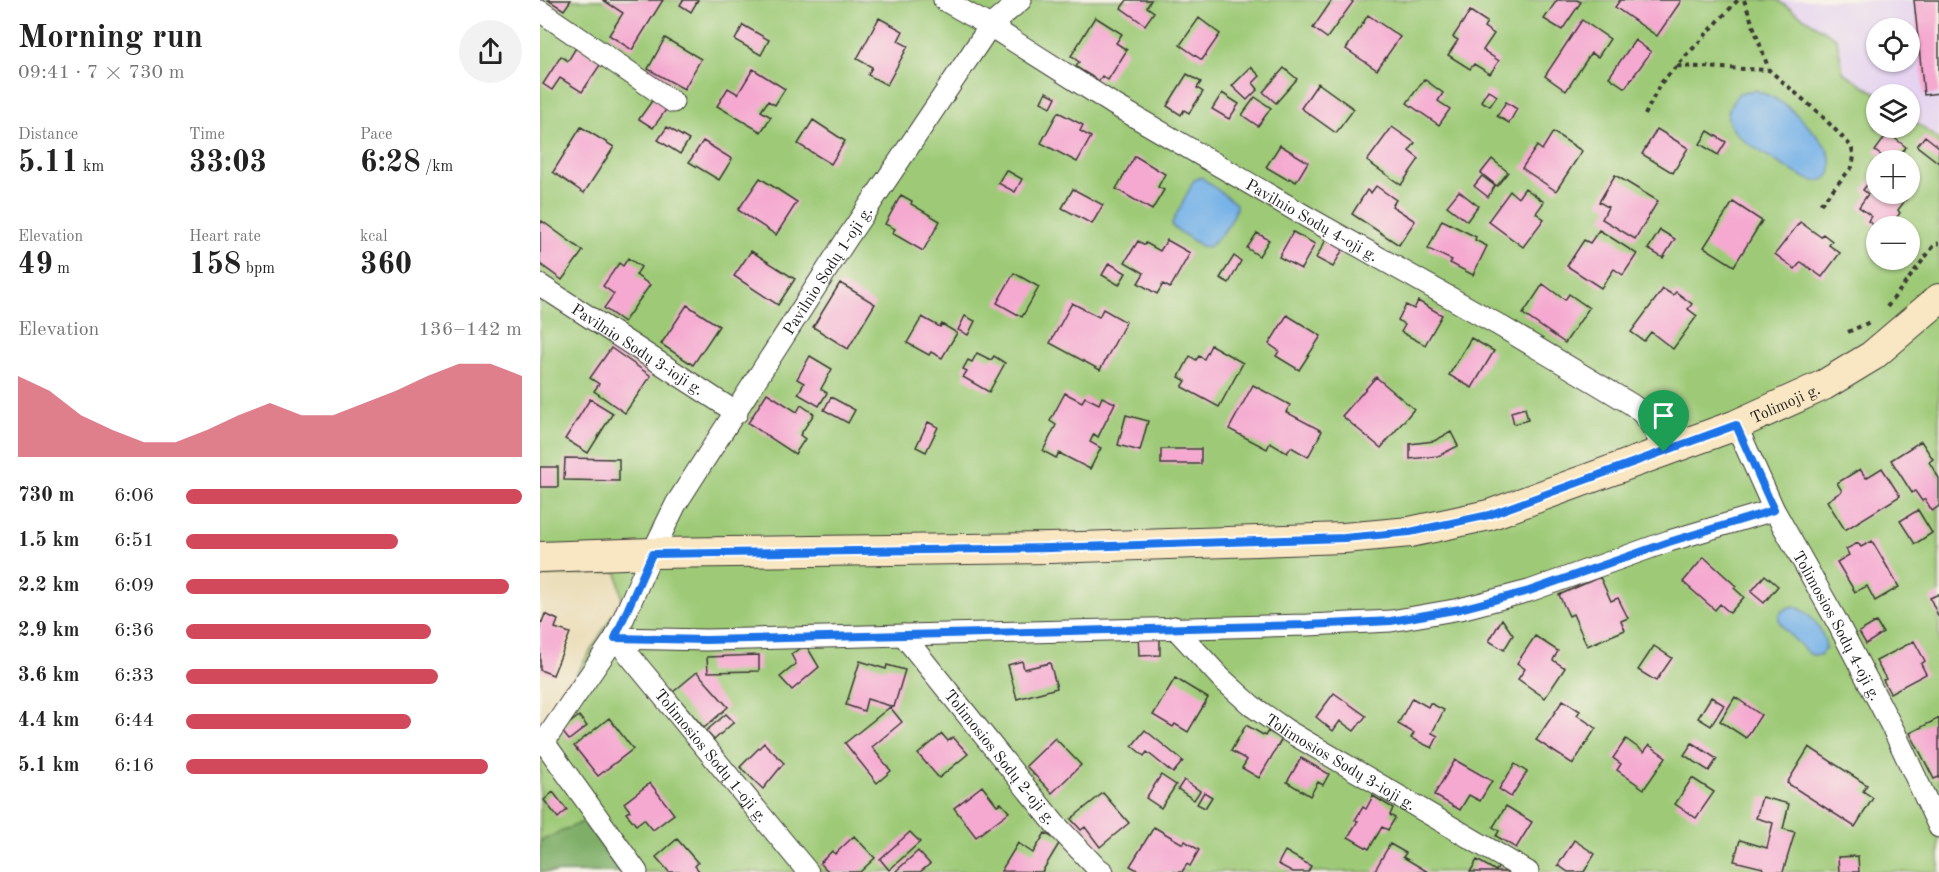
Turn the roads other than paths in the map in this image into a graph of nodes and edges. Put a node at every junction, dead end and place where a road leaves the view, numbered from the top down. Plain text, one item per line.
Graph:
1 (944, 0) edge
2 (1021, 0) edge
3 (540, 11) edge
4 (990, 26) junction
5 (673, 102) dead end
6 (540, 285) edge
7 (1939, 299) edge
8 (737, 413) junction
9 (1736, 425) junction
10 (1664, 452) junction
11 (1774, 510) junction
12 (652, 554) junction
13 (540, 558) edge
14 (1174, 627) junction
15 (903, 635) junction
16 (615, 638) junction
17 (1939, 827) edge
18 (638, 872) edge
19 (808, 872) edge
20 (1103, 872) edge
21 (1528, 872) edge

1 - 4 street, Pavilnio Sodų 4-oji g.
2 - 4 street, Pavilnio Sodų 1-oji g.
3 - 5 street
4 - 8 street, Pavilnio Sodų 1-oji g.
4 - 10 street, Pavilnio Sodų 4-oji g.
6 - 8 street, Pavilnio Sodų 3-ioji g.
7 - 9 street, Tolimoji g.
8 - 12 street, Pavilnio Sodų 1-oji g.
9 - 10 street, Tolimoji g.
9 - 11 street, Tolimosios Sodų 4-oji g.
10 - 12 street, Tolimoji g.
11 - 14 street
11 - 17 street, Tolimosios Sodų 4-oji g.
12 - 13 street, Tolimoji g.
12 - 16 street, Pavilnio Sodų 1-oji g.
14 - 15 street
14 - 21 street, Tolimosios Sodų 3-ioji g.
15 - 16 street
15 - 20 street, Tolimosios Sodų 2-oji g.
16 - 18 street, Pavilnio Sodų 1-oji g.
16 - 19 street, Tolimosios Sodų 1-oji g.

